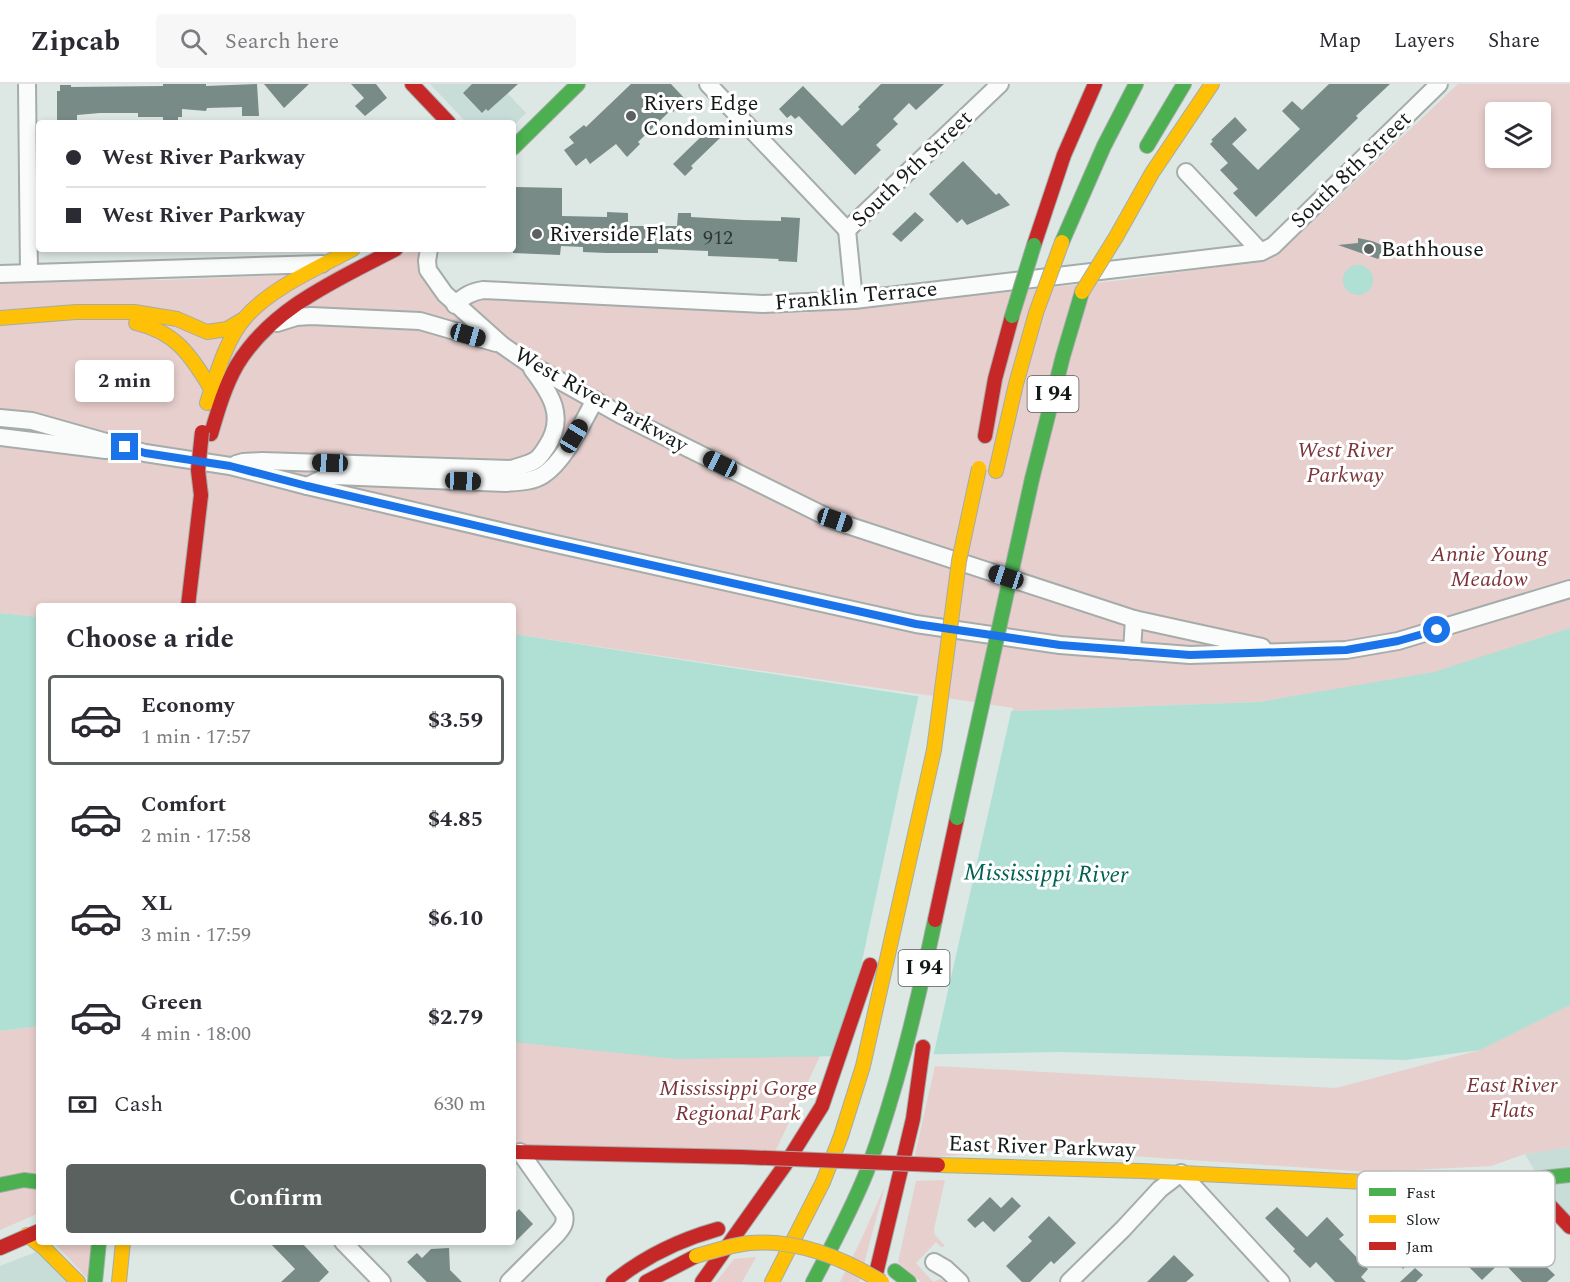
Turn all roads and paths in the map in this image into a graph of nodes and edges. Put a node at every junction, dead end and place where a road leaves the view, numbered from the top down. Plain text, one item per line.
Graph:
1 (27, 84) edge
2 (412, 84) edge
3 (578, 84) edge
4 (708, 84) edge
5 (1000, 84) edge
6 (1095, 84) edge
7 (1136, 84) edge
8 (1184, 84) edge
9 (1212, 84) edge
10 (1439, 84) edge
11 (446, 120) edge
12 (516, 145) edge
13 (1139, 162) dead end
14 (1186, 172) dead end
15 (1120, 201) dead end
16 (847, 230) junction
17 (1109, 237) junction
18 (348, 252) edge
19 (390, 252) edge
20 (428, 252) edge
21 (1261, 252) junction
22 (326, 264) junction
23 (37, 273) junction
24 (0, 274) edge
25 (854, 300) junction
26 (455, 305) junction
27 (0, 318) edge
28 (244, 319) junction
29 (269, 325) junction
30 (0, 331) edge
31 (502, 345) junction
32 (528, 363) junction
33 (210, 387) junction
34 (594, 400) junction
35 (0, 418) edge
36 (207, 433) junction
37 (0, 437) edge
38 (145, 453) junction
39 (230, 466) junction
40 (995, 477) dead end
41 (307, 486) junction
42 (978, 552) dead end
43 (973, 576) dead end
44 (1570, 589) edge
45 (968, 599) dead end
46 (188, 603) edge
47 (1134, 619) junction
48 (1132, 651) junction
49 (1278, 651) junction
50 (934, 750) junction
51 (957, 818) junction
52 (913, 844) junction
53 (928, 1015) dead end
54 (925, 1038) dead end
55 (516, 1152) edge
56 (1181, 1173) junction
57 (1570, 1175) edge
58 (1555, 1177) edge
59 (36, 1182) edge
60 (1357, 1183) edge
61 (0, 1185) edge
62 (1555, 1211) edge
63 (888, 1218) junction
64 (761, 1225) dead end
65 (784, 1227) dead end
66 (1570, 1227) edge
67 (33, 1233) edge
68 (42, 1245) edge
69 (99, 1245) edge
70 (123, 1245) edge
71 (346, 1245) edge
72 (851, 1246) dead end
73 (0, 1248) edge
74 (869, 1255) dead end
75 (934, 1262) dead end
76 (78, 1282) edge
77 (94, 1282) edge
78 (119, 1282) edge
79 (382, 1282) edge
80 (509, 1282) edge
81 (613, 1282) edge
82 (646, 1282) edge
83 (702, 1282) edge
84 (772, 1282) edge
85 (813, 1282) edge
86 (864, 1282) edge
87 (874, 1282) edge
88 (882, 1282) edge
89 (909, 1282) edge
90 (960, 1282) edge
91 (1069, 1282) edge
92 (1281, 1282) edge

1 - 23 street
2 - 11 main road
3 - 12 main road
4 - 16 street
5 - 16 street, South 9th Street
6 - 50 main road, bridge
7 - 40 main road, I 94, bridge
8 - 13 main road
9 - 17 main road
10 - 21 street, South 8th Street
14 - 21 street
15 - 17 main road
16 - 25 street, South 9th Street
17 - 51 main road, I 94, bridge
18 - 22 main road
19 - 29 main road
20 - 26 street, West River Parkway
21 - 25 street, Franklin Terrace
22 - 23 street
22 - 28 main road
23 - 24 street
25 - 26 street, Franklin Terrace
26 - 31 street, West River Parkway
27 - 28 main road
28 - 33 main road
29 - 31 street, West River Parkway
29 - 36 main road
30 - 33 main road
31 - 32 street, West River Parkway
32 - 34 street, West River Parkway
32 - 39 street
33 - 36 main road
34 - 41 street
34 - 47 street, West River Parkway
35 - 38 street, West River Parkway
36 - 46 main road, bridge
37 - 38 street, West River Parkway
38 - 39 street, West River Parkway
39 - 41 street, West River Parkway
41 - 48 street, West River Parkway
42 - 43 main road
44 - 49 street, West River Parkway
45 - 50 main road, I 94, bridge
47 - 48 street
47 - 49 street, West River Parkway
48 - 49 street, West River Parkway
50 - 52 main road, I 94
51 - 53 main road
51 - 85 main road, I 94
52 - 83 main road
52 - 84 main road, I 94
54 - 63 main road
55 - 56 main road, East River Parkway, bridge
55 - 80 street
56 - 60 main road, East River Parkway
56 - 91 street
56 - 92 street
57 - 58 main road, East River Parkway
59 - 61 main road
62 - 66 main road
63 - 86 main road
63 - 87 main road
64 - 81 main road
65 - 72 main road
67 - 73 main road
68 - 76 main road
69 - 77 main road
70 - 78 main road
71 - 79 street
74 - 89 main road
75 - 90 street
82 - 88 main road, bridge

